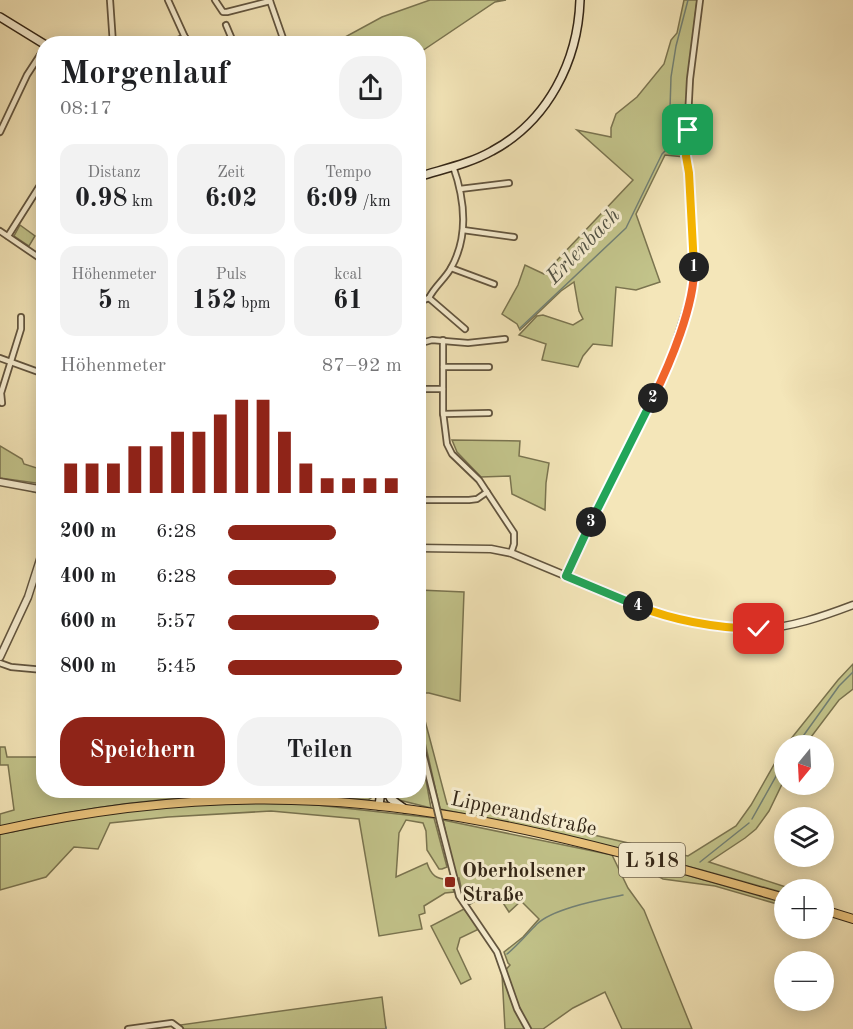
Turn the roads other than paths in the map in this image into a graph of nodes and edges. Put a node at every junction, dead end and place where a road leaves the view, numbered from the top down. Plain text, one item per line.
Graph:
1 (110, 0) edge
2 (168, 0) edge
3 (215, 0) edge
4 (580, 0) edge
5 (700, 0) edge
6 (270, 1) edge
7 (0, 17) edge
8 (226, 25) dead end
9 (112, 36) edge
10 (185, 36) edge
11 (231, 36) edge
12 (282, 36) edge
13 (36, 39) edge
14 (36, 61) edge
15 (0, 132) edge
16 (453, 166) junction
17 (426, 174) edge
18 (509, 183) dead end
19 (460, 189) junction
20 (36, 192) edge
21 (463, 230) junction
22 (0, 231) edge
23 (8, 236) junction
24 (514, 237) dead end
25 (36, 254) edge
26 (451, 268) junction
27 (494, 284) dead end
28 (429, 298) junction
29 (426, 299) edge
30 (21, 317) dead end
31 (465, 329) dead end
32 (505, 339) dead end
33 (443, 340) junction
34 (426, 342) edge
35 (0, 358) edge
36 (9, 362) junction
37 (443, 367) junction
38 (489, 367) dead end
39 (36, 371) edge
40 (426, 389) edge
41 (442, 389) junction
42 (2, 404) dead end
43 (489, 413) dead end
44 (443, 414) junction
45 (0, 482) edge
46 (36, 489) edge
47 (487, 492) junction
48 (426, 500) edge
49 (426, 548) edge
50 (511, 553) junction
51 (36, 571) edge
52 (566, 576) junction
53 (853, 605) edge
54 (0, 657) edge
55 (0, 663) edge
56 (36, 669) edge
57 (426, 766) edge
58 (381, 798) edge
59 (390, 798) edge
60 (379, 806) junction
61 (405, 809) junction
62 (0, 831) edge
63 (774, 894) edge
64 (834, 913) edge
65 (853, 919) edge
66 (128, 1029) edge
67 (180, 1029) edge
68 (528, 1029) edge

1 - 9 street
2 - 10 street
3 - 6 street
4 - 16 main road
5 - 52 street
6 - 12 street
7 - 13 main road
8 - 11 street
14 - 15 street
16 - 17 main road
16 - 19 street
18 - 19 street
19 - 21 street
20 - 23 street
21 - 24 street
21 - 26 street
22 - 23 street
23 - 25 street
26 - 27 street
26 - 28 street
28 - 29 street
28 - 31 street
30 - 36 street
32 - 33 street
33 - 34 street
33 - 37 street
35 - 36 street
36 - 39 street
36 - 42 street
37 - 38 street
37 - 41 street
40 - 41 street
41 - 44 street
43 - 44 street
44 - 47 street
45 - 46 street
47 - 48 street
47 - 50 street
49 - 50 street
50 - 52 street
51 - 54 street
52 - 53 street
55 - 56 street
57 - 68 street, bridge
58 - 60 main road
59 - 61 main road
60 - 61 main road, Lipperandstraße / L 518
60 - 62 main road, Lipperandstraße / L 518
61 - 63 main road, Lipperandstraße / L 518
64 - 65 main road
66 - 67 street

